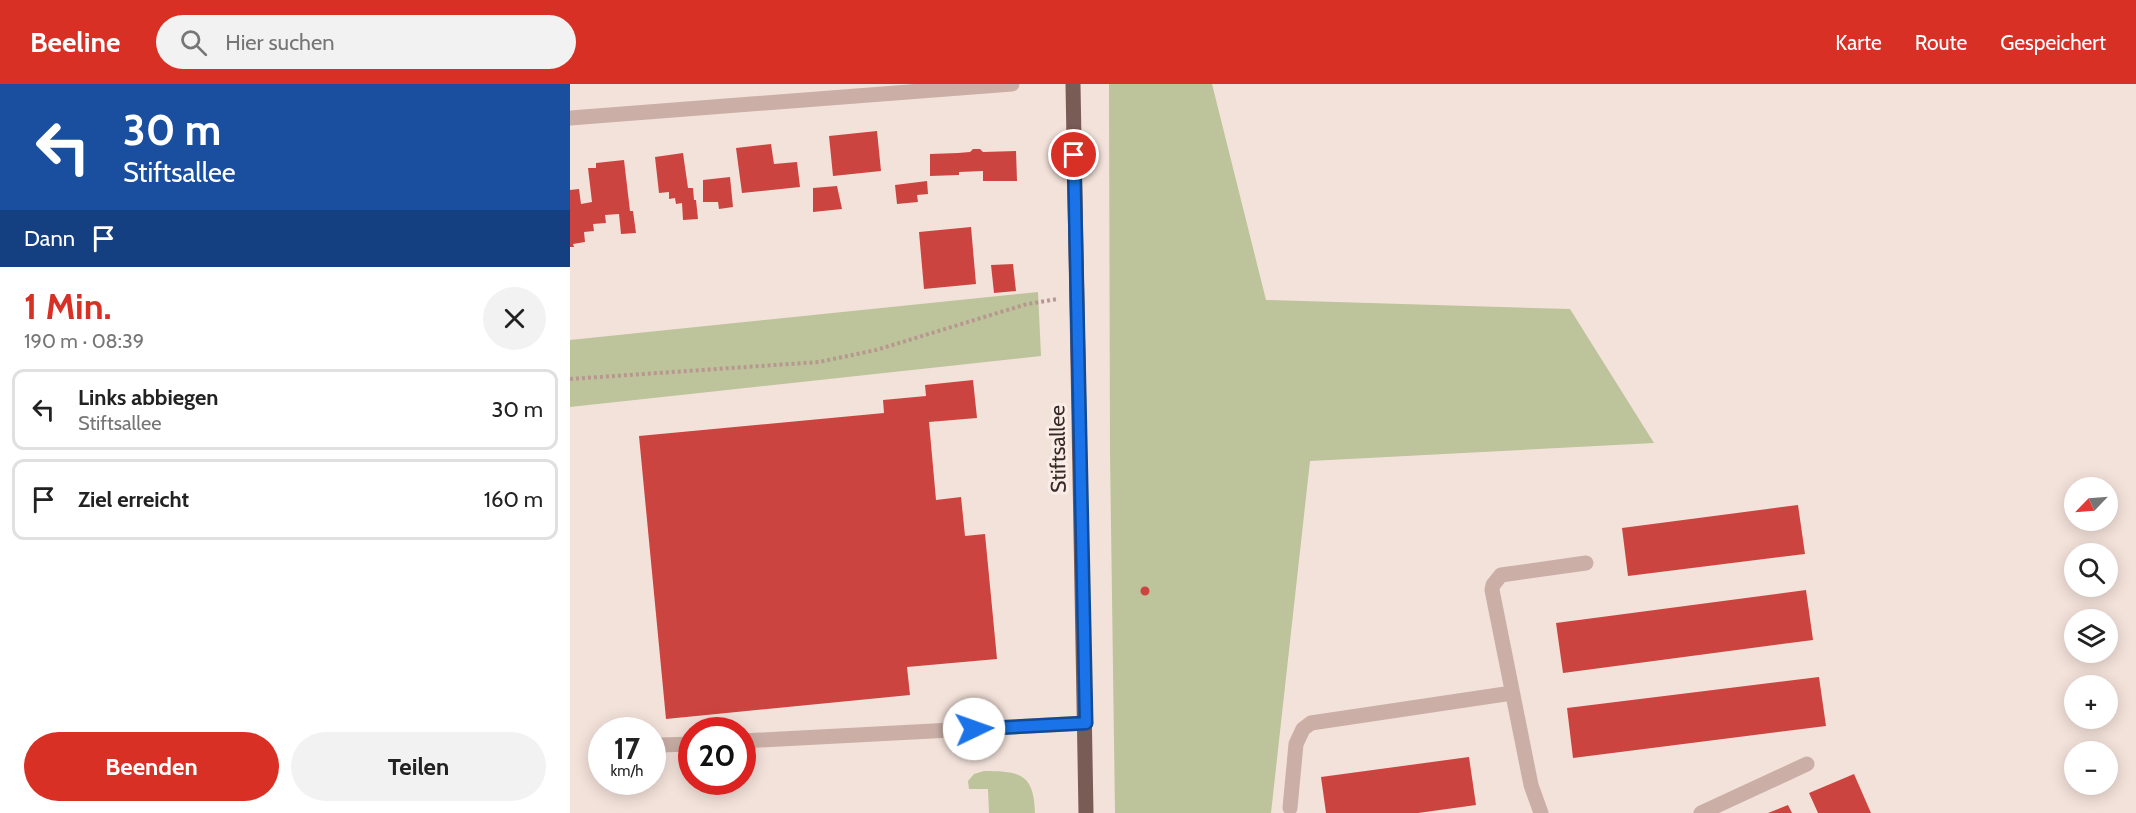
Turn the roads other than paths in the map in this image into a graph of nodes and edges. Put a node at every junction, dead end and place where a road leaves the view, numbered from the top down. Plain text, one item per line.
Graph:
1 (1012, 84) edge
2 (1073, 84) edge
3 (570, 118) edge
4 (1586, 563) dead end
5 (1512, 693) junction
6 (1086, 723) junction
7 (756, 740) edge
8 (1807, 764) dead end
9 (1290, 808) dead end
10 (1086, 813) edge
11 (1541, 813) edge
12 (1701, 813) edge

1 - 3 street
2 - 6 main road, Stiftsallee
4 - 5 street
5 - 9 street
5 - 11 street
6 - 7 street
6 - 10 main road, Stiftsallee
8 - 12 street

